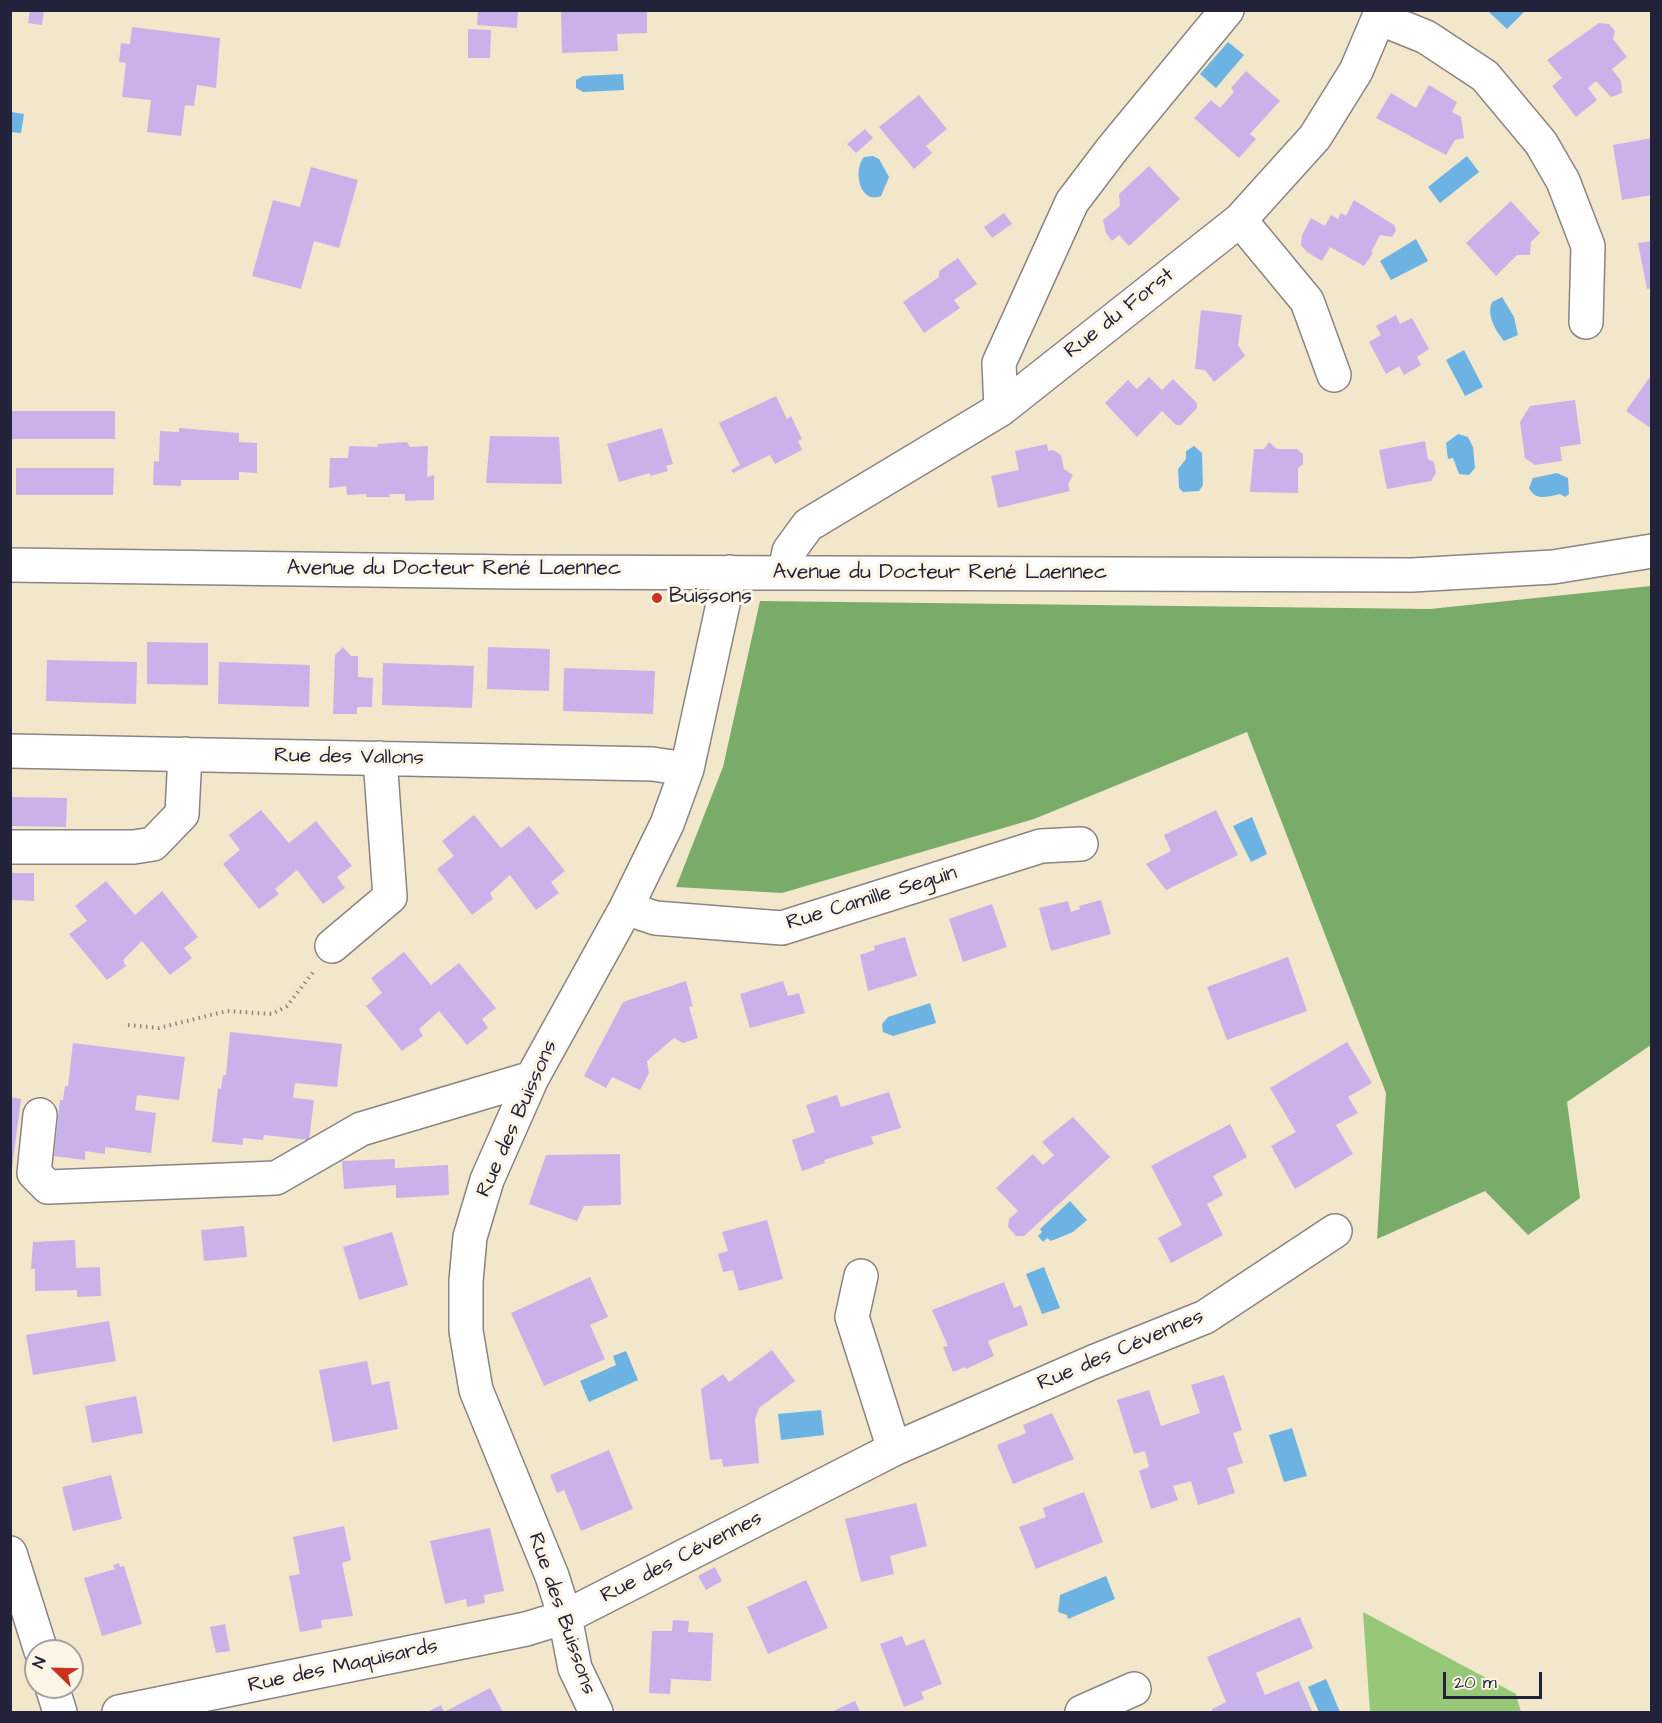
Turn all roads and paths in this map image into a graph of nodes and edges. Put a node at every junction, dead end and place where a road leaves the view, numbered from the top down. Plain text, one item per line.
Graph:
1 (1227, 10) edge
2 (1381, 14) edge
3 (1240, 220) junction
4 (1586, 322) dead end
5 (1334, 375) dead end
6 (1001, 409) junction
7 (1652, 551) edge
8 (10, 565) edge
9 (730, 573) junction
10 (785, 573) junction
11 (10, 751) edge
12 (185, 754) junction
13 (380, 758) junction
14 (687, 770) junction
15 (1081, 844) dead end
16 (10, 847) edge
17 (626, 908) junction
18 (332, 946) joint
19 (128, 1025) dead end
20 (532, 1078) junction
21 (40, 1115) dead end
22 (1335, 1231) dead end
23 (861, 1276) dead end
24 (894, 1449) junction
25 (10, 1553) edge
26 (566, 1617) junction
27 (37, 1639) edge
28 (1134, 1689) dead end
29 (119, 1713) edge
30 (596, 1713) edge
31 (1082, 1713) edge

1 - 6 street
2 - 3 street, Rue du Forst
2 - 4 street, Rue du Forst
3 - 5 street
3 - 6 street, Rue du Forst
6 - 10 street, Rue du Forst
7 - 10 street, Avenue du Docteur René Laennec
8 - 9 street, Avenue du Docteur René Laennec
9 - 10 street, Avenue du Docteur René Laennec
9 - 14 street, Rue des Buissons
11 - 12 street, Rue des Vallons
12 - 13 street, Rue des Vallons
12 - 16 street
13 - 14 street, Rue des Vallons
13 - 18 street
14 - 17 street, Rue des Buissons
15 - 17 street, Rue Camille Seguin
17 - 20 street, Rue des Buissons
18 - 19 path
20 - 21 street
20 - 26 street, Rue des Buissons
22 - 24 street, Rue des Cévennes
23 - 24 street
24 - 26 street, Rue des Cévennes
25 - 27 street
26 - 29 street, Rue des Maquisards
26 - 30 street, Rue des Buissons
28 - 31 street

